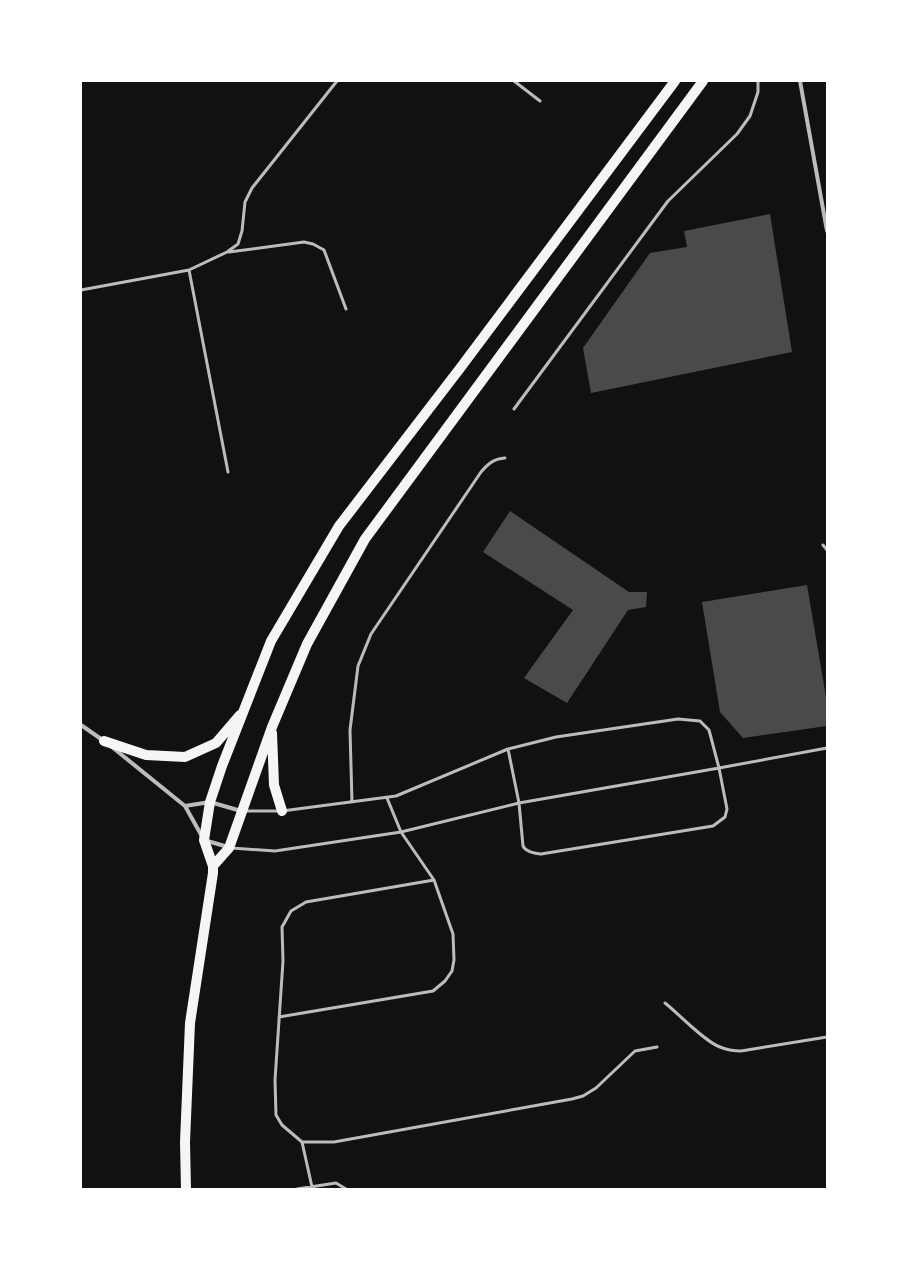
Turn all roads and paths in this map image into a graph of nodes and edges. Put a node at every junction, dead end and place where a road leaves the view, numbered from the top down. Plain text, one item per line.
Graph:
1 (337, 81) edge
2 (514, 81) edge
3 (675, 81) edge
4 (703, 81) edge
5 (758, 81) edge
6 (800, 81) edge
7 (540, 101) dead end
8 (827, 231) edge
9 (227, 252) junction
10 (189, 270) junction
11 (81, 290) edge
12 (346, 309) dead end
13 (514, 408) dead end
14 (505, 458) dead end
15 (228, 472) dead end
16 (823, 545) dead end
17 (827, 550) edge
18 (248, 704) junction
19 (81, 725) edge
20 (272, 727) junction
21 (104, 741) junction
22 (827, 748) edge
23 (508, 749) junction
24 (719, 768) junction
25 (387, 798) junction
26 (210, 802) junction
27 (352, 802) junction
28 (519, 803) junction
29 (185, 806) junction
30 (241, 811) junction
31 (282, 811) junction
32 (401, 832) junction
33 (204, 840) junction
34 (229, 848) junction
35 (213, 866) junction
36 (434, 880) junction
37 (665, 1003) dead end
38 (280, 1017) junction
39 (827, 1037) edge
40 (657, 1047) dead end
41 (302, 1142) junction
42 (312, 1186) junction
43 (186, 1189) edge
44 (297, 1189) edge
45 (346, 1189) edge

1 - 9 lane
2 - 7 lane
3 - 18 main road
4 - 20 main road
5 - 13 lane
6 - 8 street
9 - 10 lane
9 - 12 lane
10 - 11 lane
10 - 15 lane
14 - 27 lane
16 - 17 lane
18 - 21 main road
18 - 26 main road
19 - 21 street
20 - 30 main road
20 - 31 main road
21 - 29 street
22 - 24 lane
23 - 24 lane
23 - 25 lane
23 - 28 lane
24 - 28 lane
24 - 28 lane
25 - 27 lane
25 - 32 lane
26 - 29 street
26 - 30 street
26 - 33 main road
27 - 31 lane
28 - 32 lane
29 - 33 street
30 - 31 lane
30 - 34 main road
32 - 34 lane
32 - 36 lane
33 - 34 street
33 - 35 main road
34 - 35 main road
35 - 43 main road
36 - 38 lane
36 - 38 lane
37 - 39 lane
38 - 41 lane
40 - 41 lane
41 - 42 lane
42 - 44 lane
42 - 45 lane

